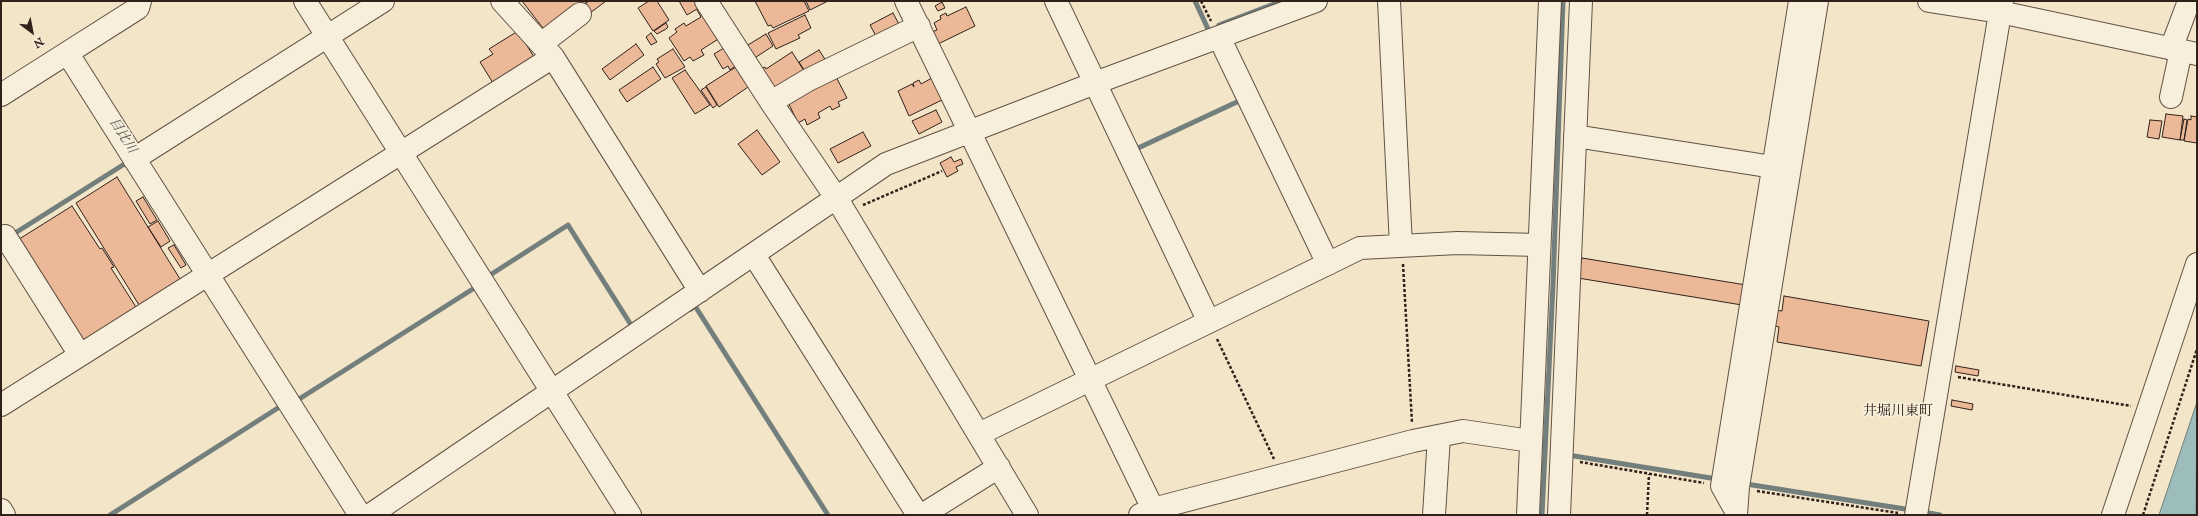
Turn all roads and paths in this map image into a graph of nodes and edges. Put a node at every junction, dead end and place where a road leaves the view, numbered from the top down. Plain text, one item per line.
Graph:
1 (140, 1) edge
2 (305, 1) edge
3 (383, 1) edge
4 (502, 1) edge
5 (906, 1) edge
6 (1056, 1) edge
7 (1316, 1) edge
8 (1389, 1) edge
9 (1550, 1) edge
10 (1581, 1) edge
11 (1800, 1) edge
12 (1817, 1) edge
13 (1929, 1) edge
14 (2189, 1) edge
15 (715, 4) edge
16 (2001, 6) edge
17 (580, 14) dead end
18 (919, 26) junction
19 (327, 36) junction
20 (1219, 38) junction
21 (547, 50) junction
22 (2183, 51) edge
23 (68, 54) junction
24 (1095, 83) junction
25 (1, 95) edge
26 (2171, 97) dead end
27 (771, 102) junction
28 (970, 131) junction
29 (1575, 136) junction
30 (401, 152) junction
31 (134, 159) junction
32 (1773, 167) junction
33 (942, 171) dead end
34 (841, 206) junction
35 (5, 236) dead end
36 (1770, 239) junction
37 (1402, 246) junction
38 (1539, 246) junction
39 (754, 255) junction
40 (1328, 264) junction
41 (2197, 264) edge
42 (208, 274) junction
43 (700, 291) junction
44 (1208, 322) junction
45 (2197, 349) edge
46 (80, 355) junction
47 (1940, 374) junction
48 (1091, 379) junction
49 (552, 391) junction
50 (1, 405) edge
51 (2149, 408) junction
52 (979, 434) junction
53 (1439, 436) junction
54 (1531, 441) junction
55 (1413, 442) junction
56 (1562, 459) junction
57 (999, 468) junction
58 (1649, 474) junction
59 (1282, 476) junction
60 (1730, 487) junction
61 (1, 510) edge
62 (1146, 512) edge
63 (1736, 513) edge
64 (1910, 514) edge
65 (4, 515) edge
66 (360, 515) edge
67 (370, 515) edge
68 (630, 515) edge
69 (918, 515) edge
70 (922, 515) edge
71 (1027, 515) edge
72 (1434, 515) edge
73 (1528, 515) edge
74 (1559, 515) edge
75 (1647, 515) edge
76 (2113, 515) edge
77 (2143, 515) edge

1 - 23 street
2 - 19 street
3 - 19 street
4 - 21 street
5 - 18 street
6 - 24 street
7 - 20 street
8 - 37 street
9 - 38 street
10 - 29 street
11 - 32 street
12 - 36 street
13 - 16 street
14 - 22 street
15 - 27 street
16 - 22 street
16 - 47 street
17 - 21 street
18 - 27 street
18 - 28 street
19 - 30 street
19 - 31 street
20 - 24 street
20 - 40 street
21 - 30 street
21 - 43 street
22 - 26 street
23 - 25 street
23 - 31 street
24 - 28 street
24 - 44 street
27 - 34 street
28 - 34 street
28 - 48 street
29 - 32 street
29 - 56 street
30 - 42 street
30 - 49 street
31 - 42 street
32 - 36 street
33 - 34 path
34 - 39 street
34 - 52 street
35 - 46 street
36 - 60 street
37 - 38 street
37 - 40 street
37 - 55 path
38 - 54 street
39 - 43 street
39 - 69 street
40 - 44 street
41 - 51 street
42 - 46 street
42 - 66 street
43 - 49 street
44 - 48 street
44 - 59 path
45 - 77 path
46 - 50 street
47 - 51 path
47 - 64 street
48 - 52 street
48 - 62 street
49 - 67 street
49 - 68 street
51 - 76 street
52 - 57 street
53 - 54 street
53 - 55 street
53 - 72 street
54 - 73 street
55 - 59 street
56 - 58 path
56 - 74 street
57 - 70 street
57 - 71 street
58 - 60 path
58 - 75 path
59 - 62 street
60 - 63 street
60 - 64 path
61 - 65 street

